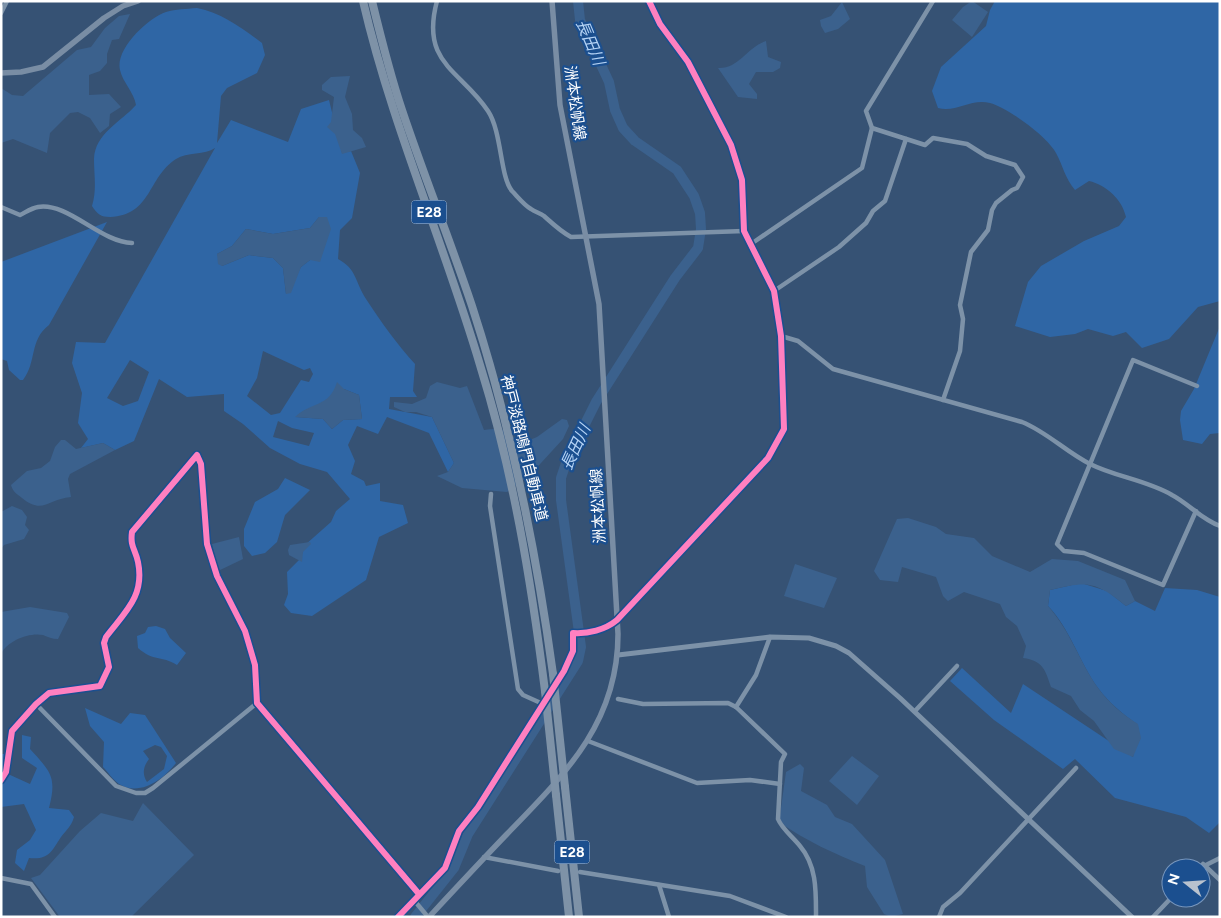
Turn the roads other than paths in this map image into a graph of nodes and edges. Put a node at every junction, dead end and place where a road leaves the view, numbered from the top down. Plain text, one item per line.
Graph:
1 (7, 1) edge
2 (138, 1) edge
3 (364, 1) edge
4 (372, 1) edge
5 (437, 1) edge
6 (552, 1) edge
7 (650, 1) edge
8 (933, 1) edge
9 (1, 13) edge
10 (1, 73) edge
11 (872, 128) junction
12 (906, 139) junction
13 (1, 207) edge
14 (744, 231) junction
15 (587, 236) junction
16 (132, 243) dead end
17 (750, 244) junction
18 (774, 291) junction
19 (780, 336) junction
20 (1197, 386) dead end
21 (943, 400) junction
22 (501, 420) junction
23 (1089, 464) junction
24 (491, 494) dead end
25 (520, 503) junction
26 (1196, 511) junction
27 (1220, 526) edge
28 (617, 620) junction
29 (770, 636) junction
30 (618, 655) junction
31 (957, 666) dead end
32 (618, 699) dead end
33 (257, 703) junction
34 (36, 704) junction
35 (543, 704) junction
36 (736, 707) junction
37 (915, 711) junction
38 (588, 741) junction
39 (1076, 768) dead end
40 (1, 780) edge
41 (780, 784) junction
42 (1028, 819) junction
43 (484, 858) junction
44 (558, 871) dead end
45 (580, 872) dead end
46 (1, 878) edge
47 (659, 885) junction
48 (419, 894) junction
49 (414, 899) junction
50 (56, 917) edge
51 (398, 917) edge
52 (428, 917) edge
53 (569, 917) edge
54 (579, 917) edge
55 (669, 917) edge
56 (786, 917) edge
57 (816, 917) edge
58 (939, 917) edge
59 (1132, 917) edge

1 - 9 street
2 - 10 main road
3 - 22 highway, 神戸淡路鳴門自動車道 / E28
4 - 22 highway, 神戸淡路鳴門自動車道 / E28
5 - 15 street
6 - 15 main road, 洲本松帆線
7 - 14 street
8 - 11 street
11 - 12 street
11 - 17 street
12 - 18 street
12 - 21 street
13 - 16 street
14 - 15 street
14 - 17 street
15 - 28 main road, 洲本松帆線
17 - 18 street
18 - 19 street
19 - 21 street
19 - 28 street
20 - 23 street
21 - 23 street
22 - 25 highway, 神戸淡路鳴門自動車道 / E28
23 - 26 street
23 - 26 street
24 - 35 street
25 - 53 highway, 神戸淡路鳴門自動車道 / E28, bridge
25 - 54 highway, 神戸淡路鳴門自動車道 / E28, bridge
26 - 27 street
28 - 30 main road, 洲本松帆線
28 - 35 street
29 - 30 street
29 - 36 street
29 - 37 street
30 - 38 main road, 洲本松帆線
31 - 37 street
32 - 36 street
33 - 34 street
33 - 34 street
33 - 48 street
34 - 40 street
35 - 48 street
36 - 41 street
37 - 42 street
38 - 41 street
38 - 43 main road, 洲本松帆線
39 - 42 street
41 - 57 street
42 - 58 street
42 - 59 street
43 - 44 street
43 - 52 main road, 洲本松帆線
45 - 47 street
46 - 50 street
47 - 55 street
47 - 56 street
48 - 49 street
49 - 51 street
49 - 52 street

